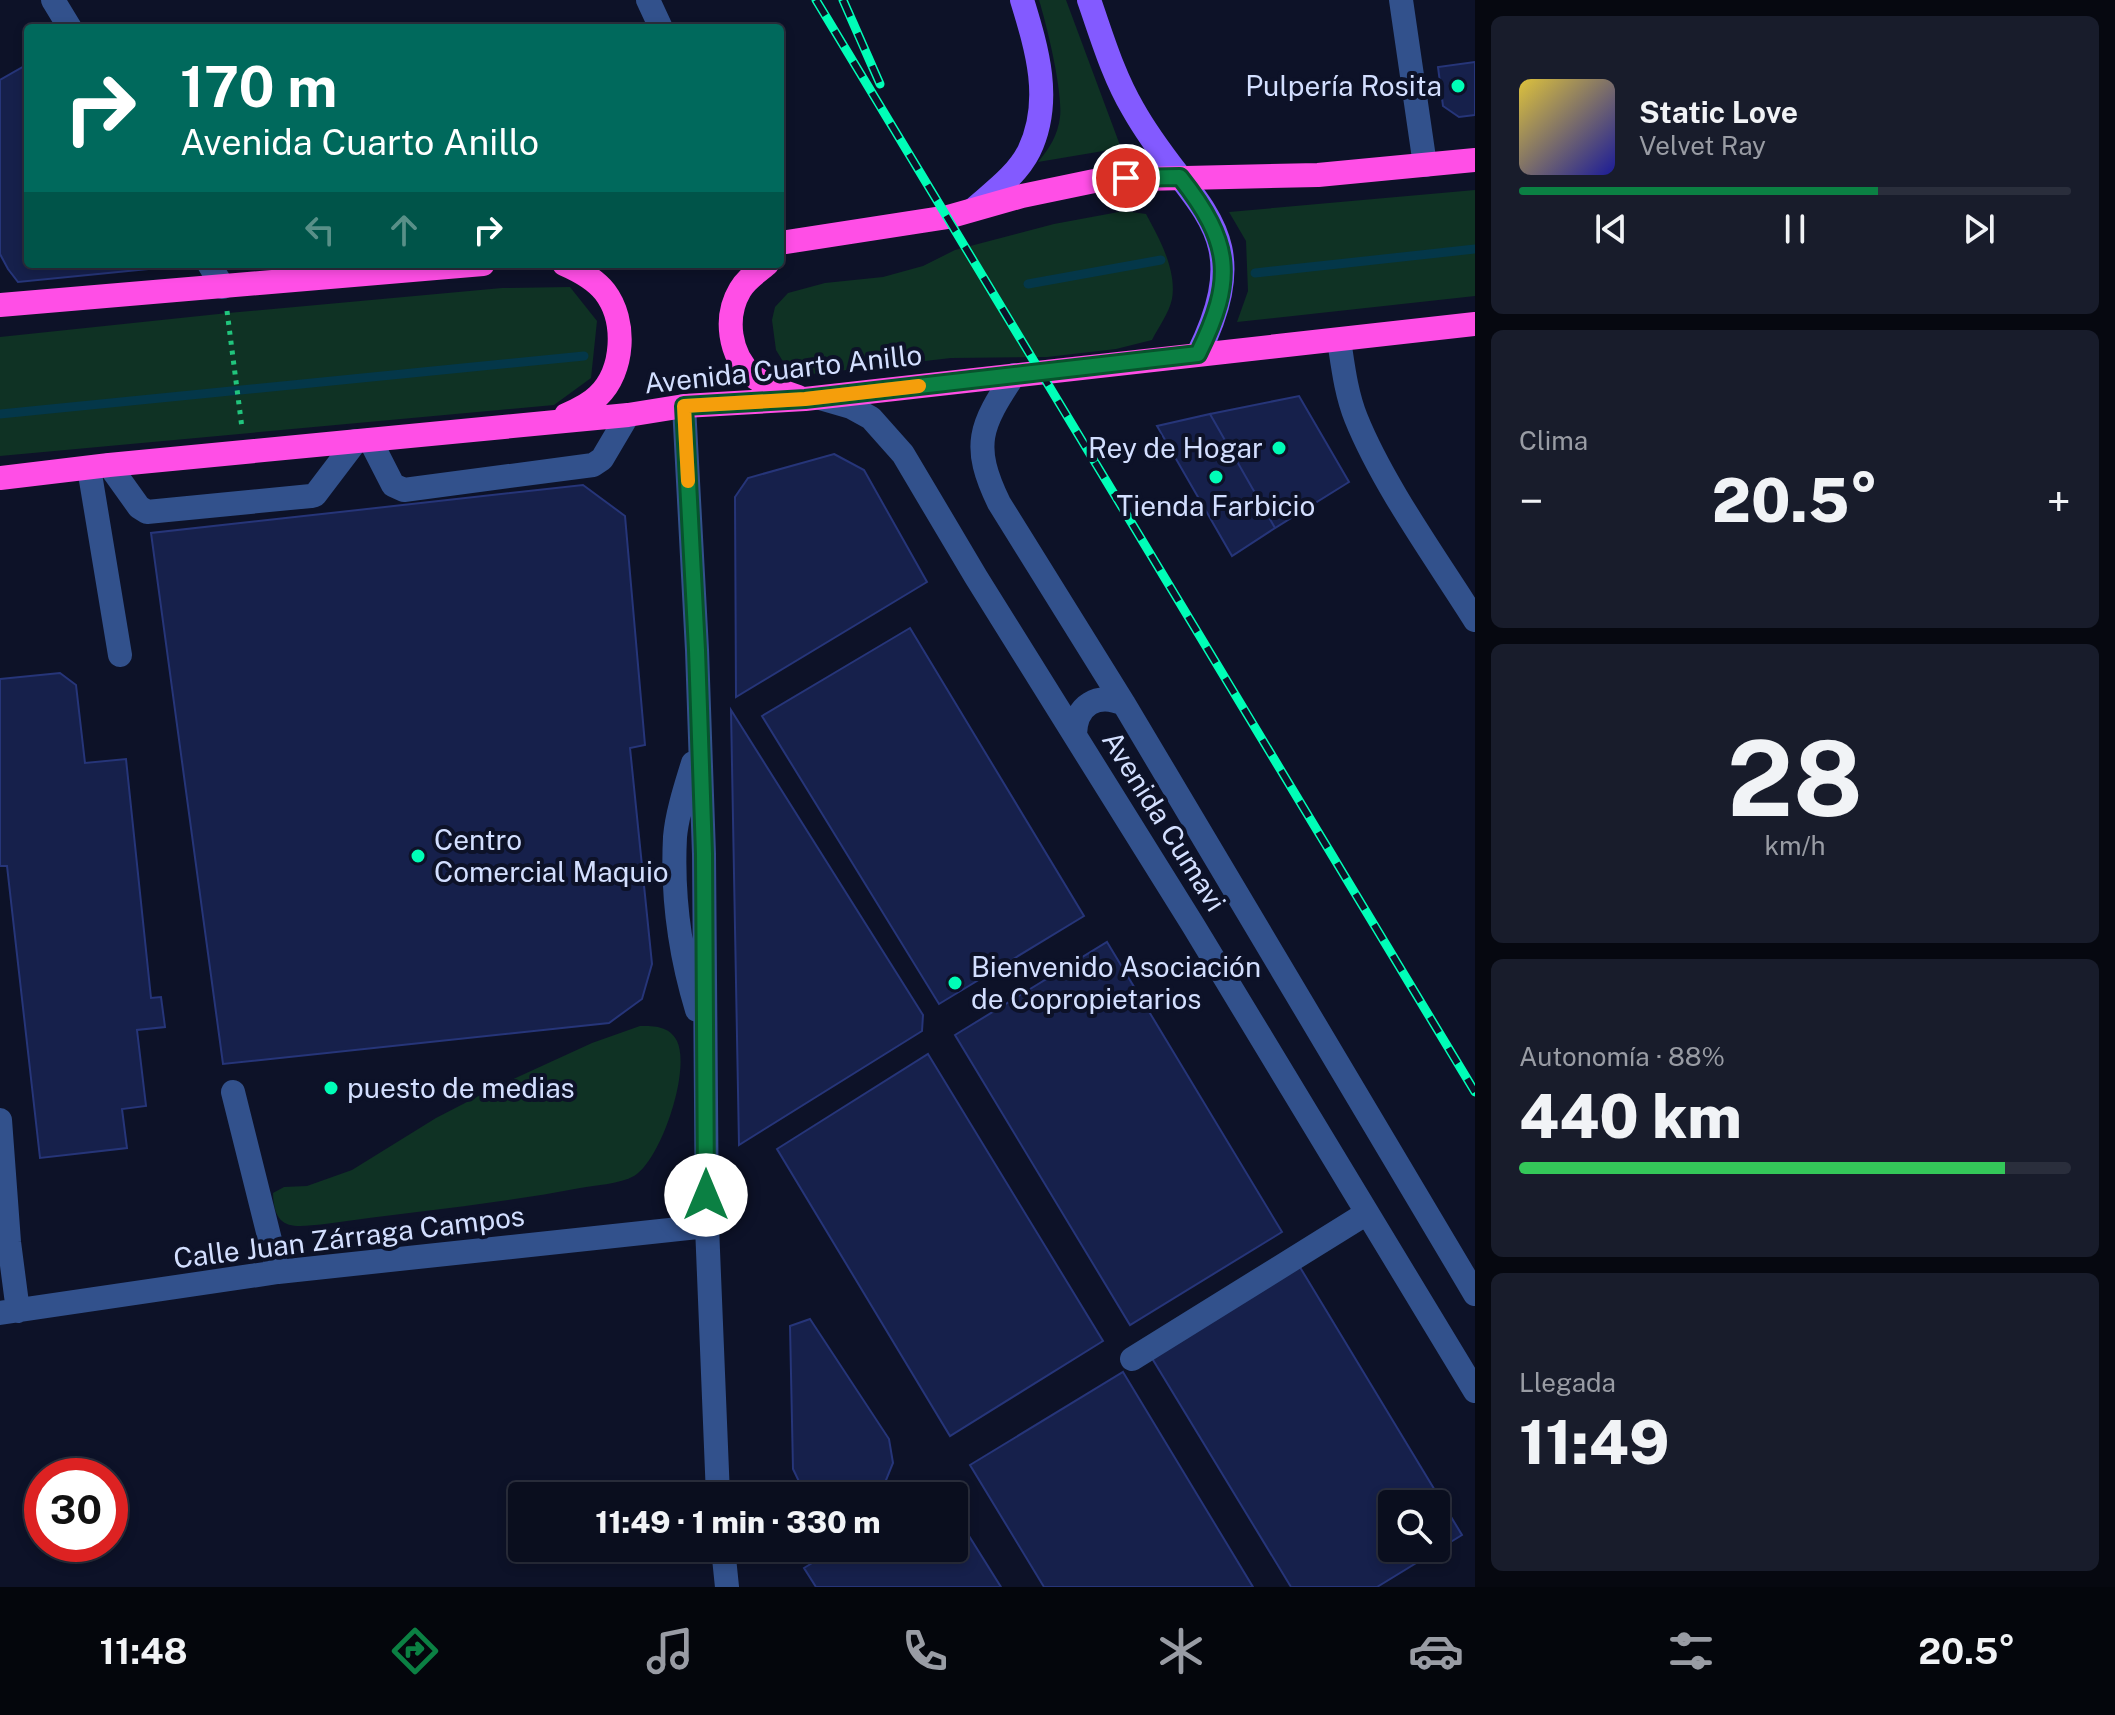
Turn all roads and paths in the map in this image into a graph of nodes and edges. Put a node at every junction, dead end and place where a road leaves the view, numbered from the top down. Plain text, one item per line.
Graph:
1 (53, 0) edge
2 (648, 0) edge
3 (1022, 0) edge
4 (1089, 0) edge
5 (1401, 0) edge
6 (68, 24) edge
7 (659, 24) edge
8 (1475, 160) edge
9 (1425, 165) junction
10 (1180, 177) junction
11 (974, 209) junction
12 (784, 241) edge
13 (211, 268) edge
14 (438, 268) edge
15 (571, 268) edge
16 (762, 268) edge
17 (223, 287) junction
18 (0, 305) edge
19 (1475, 324) edge
20 (1339, 340) junction
21 (1198, 354) junction
22 (1014, 375) junction
23 (812, 399) junction
24 (684, 406) junction
25 (239, 415) dead end
26 (628, 415) junction
27 (553, 421) junction
28 (363, 441) junction
29 (99, 466) junction
30 (0, 478) edge
31 (1475, 620) edge
32 (120, 655) dead end
33 (1124, 704) junction
34 (1075, 734) junction
35 (233, 1092) dead end
36 (0, 1120) edge
37 (1367, 1213) junction
38 (707, 1226) junction
39 (278, 1272) junction
40 (1475, 1294) edge
41 (9, 1312) edge
42 (1446, 1344) junction
43 (1475, 1347) edge
44 (1132, 1359) dead end
45 (1475, 1391) edge
46 (717, 1482) edge
47 (724, 1562) edge
48 (727, 1587) edge

1 - 6 street
2 - 7 street
3 - 11 main road
4 - 10 main road
5 - 9 street
8 - 9 highway
9 - 10 highway
10 - 11 highway
10 - 21 main road
11 - 12 highway
13 - 17 street
14 - 17 highway
15 - 27 highway
16 - 23 highway
17 - 18 highway
17 - 25 path
19 - 20 highway, Avenida Cuarto Anillo
20 - 21 highway, Avenida Cuarto Anillo
20 - 31 street
21 - 22 highway, Avenida Cuarto Anillo
22 - 23 highway, Avenida Cuarto Anillo
22 - 33 street, Avenida Cumavi
23 - 24 highway, Avenida Cuarto Anillo
23 - 34 street, Avenida Cumavi
24 - 26 highway, Avenida Cuarto Anillo
24 - 38 street
26 - 27 highway, Avenida Cuarto Anillo
26 - 28 street
27 - 28 highway, Avenida Cuarto Anillo
28 - 29 highway, Avenida Cuarto Anillo
28 - 29 street
29 - 30 highway, Avenida Cuarto Anillo
29 - 32 street
33 - 34 street
33 - 40 street, Avenida Cumavi
34 - 37 street, Avenida Cumavi
35 - 39 street
36 - 41 street
37 - 42 street, Avenida Cumavi
37 - 44 street
38 - 39 street, Calle Juan Zárraga Campos
38 - 46 street
39 - 41 street, Calle Juan Zárraga Campos
42 - 43 street
42 - 45 street, Avenida Cumavi
47 - 48 street

